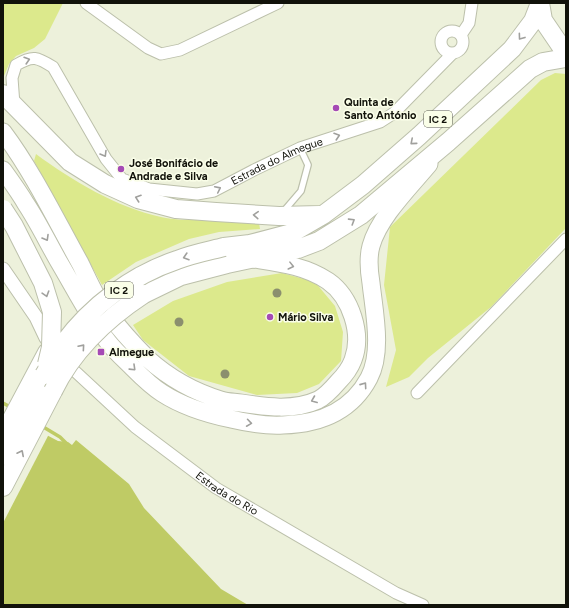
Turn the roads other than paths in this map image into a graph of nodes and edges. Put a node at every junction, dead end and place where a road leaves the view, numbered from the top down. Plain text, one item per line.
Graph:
1 (86, 3) edge
2 (278, 3) edge
3 (472, 3) edge
4 (540, 3) edge
5 (461, 35) junction
6 (566, 50) edge
7 (452, 54) junction
8 (566, 58) edge
9 (8, 99) edge
10 (3, 132) edge
11 (448, 142) junction
12 (300, 148) junction
13 (3, 170) edge
14 (3, 209) edge
15 (323, 215) junction
16 (279, 216) junction
17 (566, 239) edge
18 (225, 256) junction
19 (252, 259) junction
20 (3, 269) edge
21 (48, 346) junction
22 (38, 375) junction
23 (417, 393) dead end
24 (3, 430) edge
25 (3, 456) edge
26 (3, 488) edge
27 (423, 605) edge

1 - 2 street
3 - 5 street
4 - 6 highway
4 -> 15 highway, IC 2
5 - 7 street
5 - 7 street
12 -> 7 street, Estrada do Almegue
8 - 11 highway, IC 2
9 -> 12 street, Estrada do Almegue
16 -> 9 highway
19 -> 10 main road
13 -> 11 main road
19 -> 11 highway, IC 2
12 - 16 lane
14 -> 22 highway, bridge
15 - 16 highway
15 - 18 highway, IC 2
17 - 23 street
18 - 19 highway, IC 2
18 -> 22 highway, IC 2, bridge
26 -> 18 highway, IC 2, bridge
20 - 21 street, Estrada do Rio
21 - 22 street
21 - 27 street, Estrada do Rio
22 - 24 street
22 - 25 highway, IC 2

